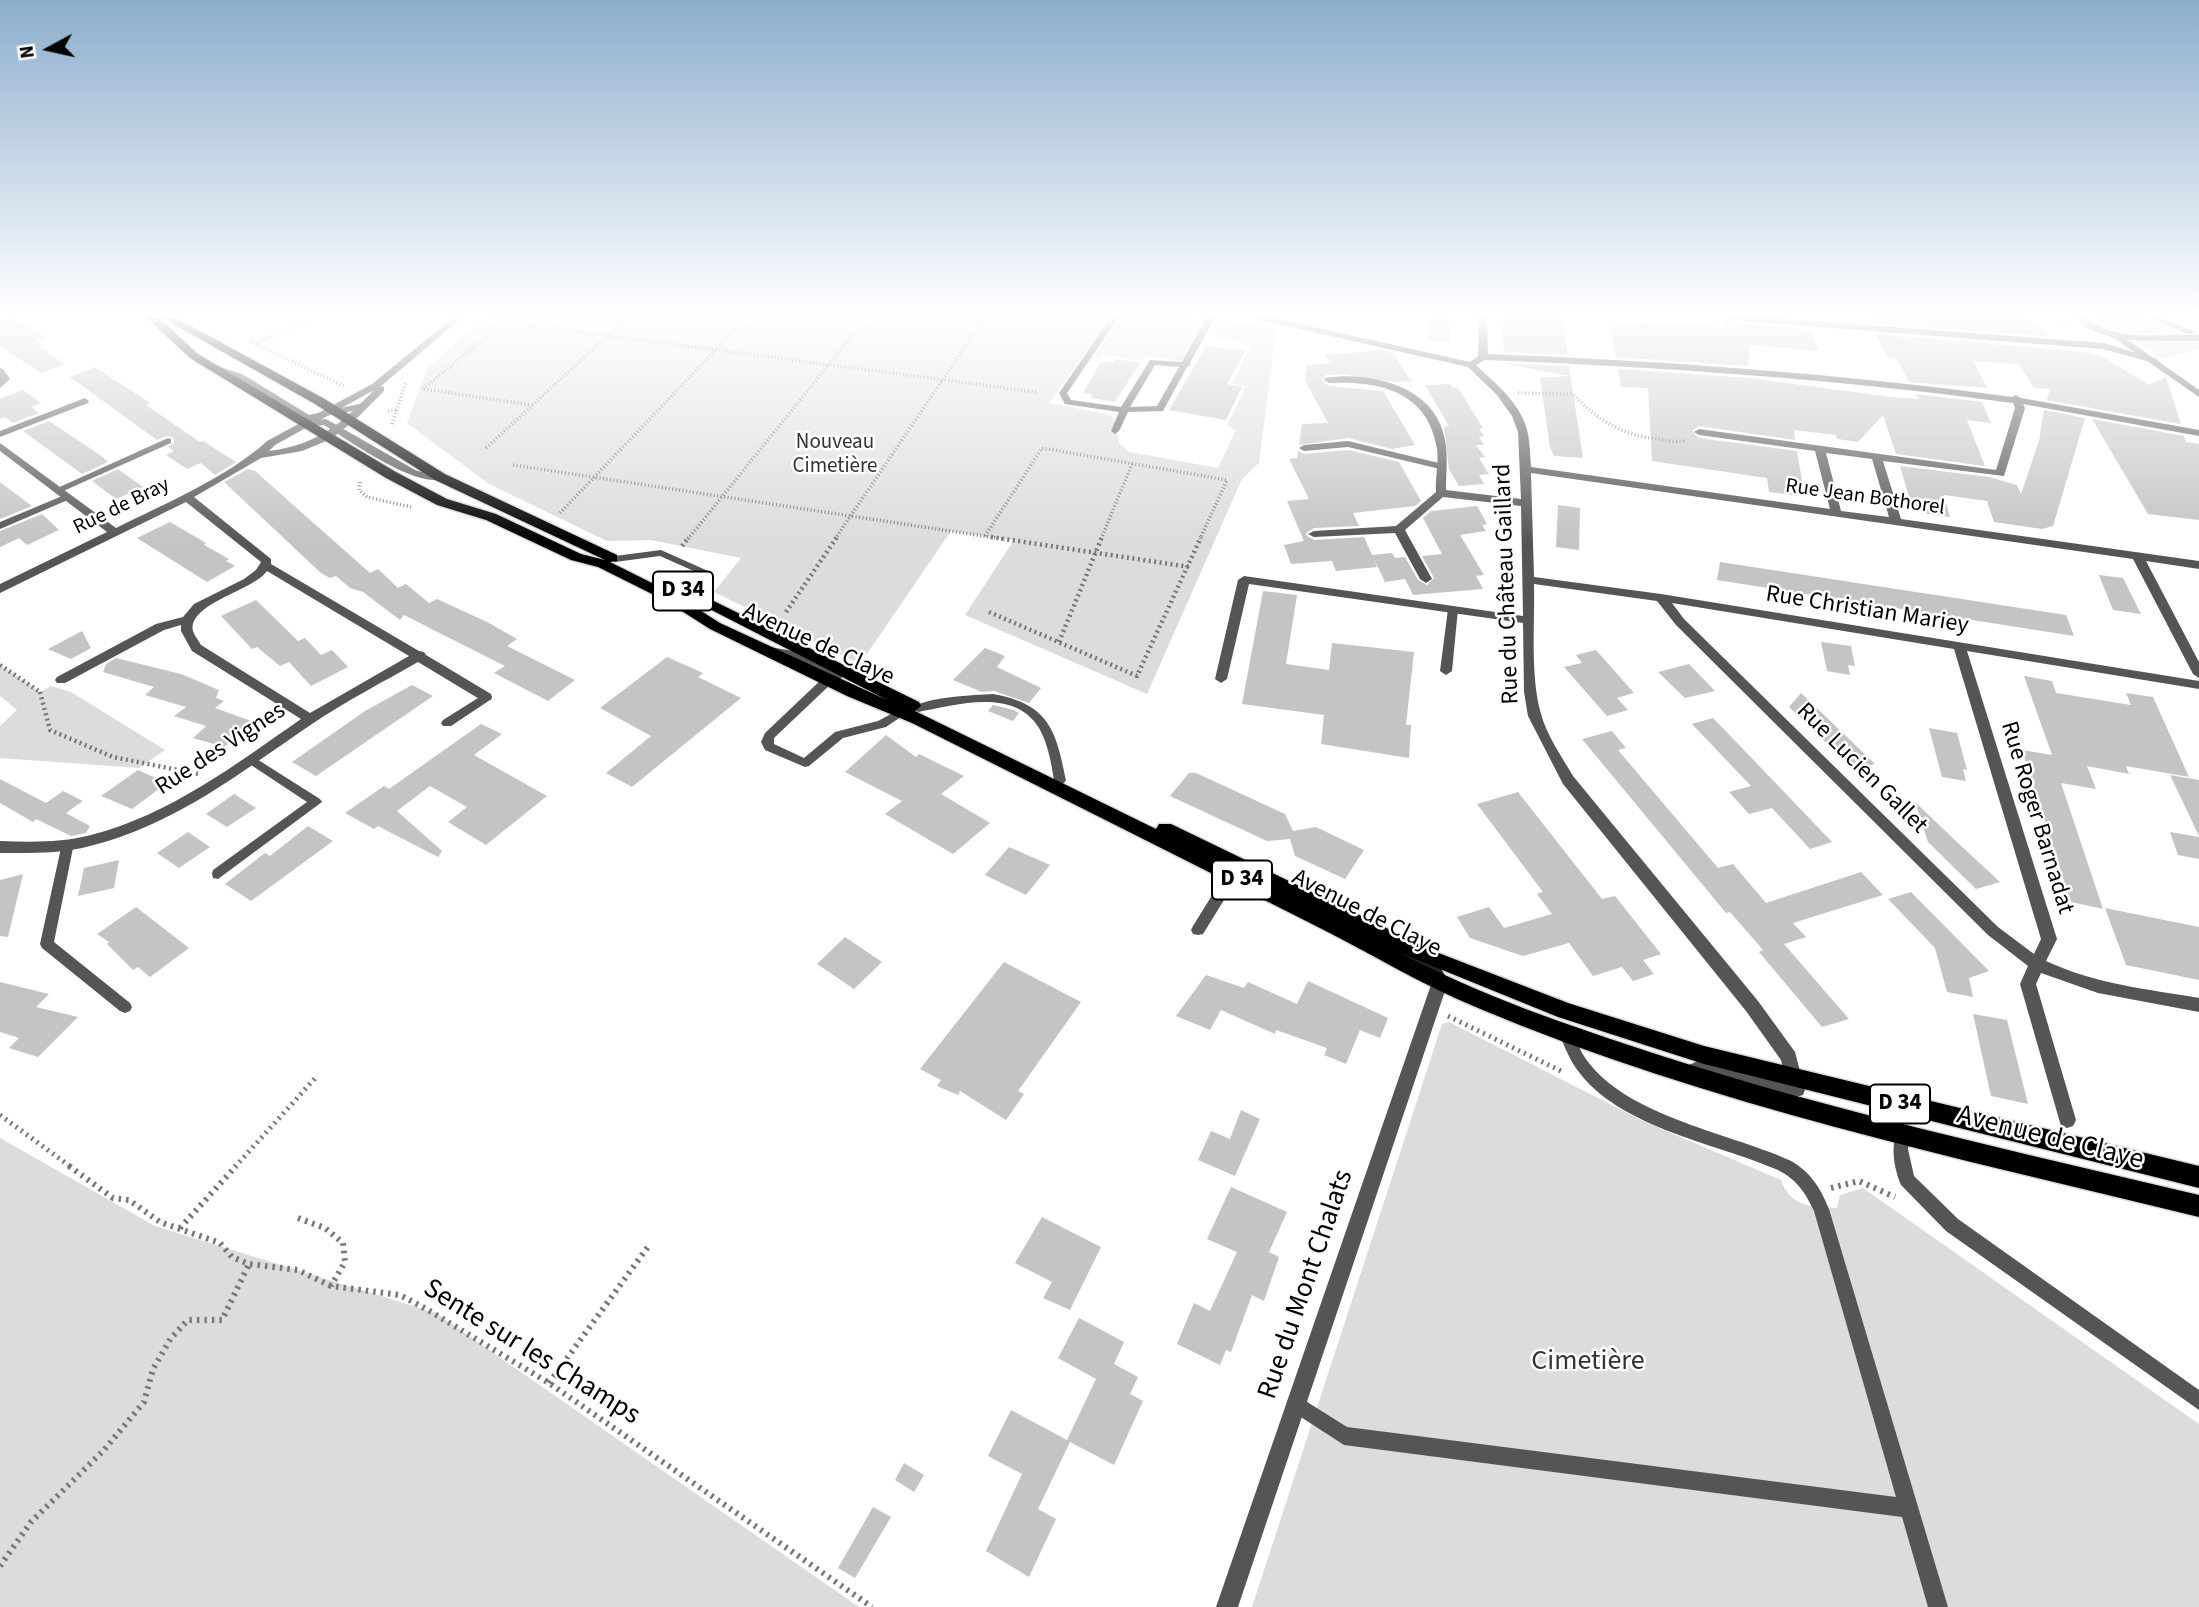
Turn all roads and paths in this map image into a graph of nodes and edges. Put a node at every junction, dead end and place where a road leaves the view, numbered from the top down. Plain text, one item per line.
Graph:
1 (254, 392) edge
2 (264, 392) edge
3 (303, 392) edge
4 (355, 392) edge
5 (365, 392) edge
6 (378, 392) edge
7 (443, 392) edge
8 (546, 392) edge
9 (674, 392) edge
10 (806, 392) edge
11 (937, 392) edge
12 (1064, 392) edge
13 (1133, 392) edge
14 (1170, 392) edge
15 (1406, 392) edge
16 (1968, 392) edge
17 (1500, 393) joint
18 (2016, 398) junction
19 (85, 401) dead end
20 (319, 401) junction
21 (532, 405) junction
22 (363, 406) junction
23 (397, 410) dead end
24 (388, 411) dead end
25 (1126, 411) junction
26 (330, 412) junction
27 (349, 420) junction
28 (307, 425) junction
29 (1115, 431) dead end
30 (1699, 432) joint
31 (2199, 433) edge
32 (0, 434) edge
33 (334, 434) junction
34 (168, 441) dead end
35 (0, 446) edge
36 (486, 447) dead end
37 (1304, 448) dead end
38 (1820, 449) junction
39 (258, 455) junction
40 (1877, 457) junction
41 (1132, 464) junction
42 (513, 465) dead end
43 (1440, 466) junction
44 (1526, 469) junction
45 (440, 477) junction
46 (594, 477) junction
47 (62, 493) junction
48 (1441, 493) junction
49 (722, 496) junction
50 (187, 497) junction
51 (1526, 503) junction
52 (560, 513) dead end
53 (1836, 513) junction
54 (850, 516) junction
55 (1896, 522) junction
56 (0, 526) edge
57 (1399, 529) junction
58 (113, 531) junction
59 (1314, 534) dead end
60 (985, 536) junction
61 (682, 546) joint
62 (1096, 553) junction
63 (2138, 556) junction
64 (672, 558) junction
65 (615, 559) junction
66 (2199, 565) edge
67 (267, 566) junction
68 (1189, 567) junction
69 (1426, 579) dead end
70 (1528, 580) junction
71 (0, 589) edge
72 (684, 591) junction
73 (1661, 598) junction
74 (1454, 609) junction
75 (989, 612) dead end
76 (187, 620) junction
77 (1527, 620) junction
78 (773, 627) junction
79 (1059, 642) junction
80 (1959, 647) junction
81 (770, 652) junction
82 (420, 655) junction
83 (0, 665) edge
84 (1447, 671) dead end
85 (2199, 674) edge
86 (1221, 679) dead end
87 (61, 680) dead end
88 (828, 680) junction
89 (2199, 685) edge
90 (879, 688) junction
91 (486, 697) joint
92 (910, 710) junction
93 (310, 719) junction
94 (447, 723) dead end
95 (252, 760) junction
96 (210, 776) dead end
97 (1060, 780) junction
98 (0, 847) edge
99 (68, 848) junction
100 (218, 874) dead end
101 (1232, 875) junction
102 (1198, 930) dead end
103 (1390, 938) junction
104 (2038, 965) junction
105 (1440, 982) junction
106 (2199, 1005) edge
107 (125, 1007) dead end
108 (1565, 1011) junction
109 (1443, 1014) dead end
110 (1566, 1033) junction
111 (1686, 1074) junction
112 (317, 1076) dead end
113 (1795, 1077) junction
114 (1574, 1078) dead end
115 (0, 1115) edge
116 (2067, 1120) dead end
117 (1903, 1134) junction
118 (2199, 1177) edge
119 (1830, 1188) dead end
120 (1904, 1201) dead end
121 (2195, 1206) edge
122 (298, 1218) dead end
123 (180, 1228) junction
124 (650, 1244) dead end
125 (249, 1264) junction
126 (331, 1286) junction
127 (549, 1384) junction
128 (2199, 1401) edge
129 (1296, 1404) junction
130 (1908, 1508) junction
131 (0, 1566) edge
132 (872, 1607) edge
133 (1227, 1607) edge
134 (1938, 1607) edge

1 - 28 main road, Avenue de Claye / D 34
2 - 26 street
3 - 20 main road, Avenue de Claye / D 34
4 - 20 street
5 - 26 street, Rue de Bray
6 - 22 street, Rue de Bray
7 - 21 path
8 - 21 path
9 - 46 path
10 - 49 path
11 - 54 path
12 - 25 lane
13 - 25 lane
14 - 25 lane
15 - 43 street
16 - 18 street
17 - 30 path
17 - 44 street, Rue du Château Gaillard
18 - 31 street
18 - 40 street
19 - 32 lane
20 - 26 main road, Avenue de Claye / D 34
21 - 36 path
22 - 26 street
22 - 27 street, Rue de Bray
23 - 24 path
25 - 29 lane
26 - 27 main road, Avenue de Claye / D 34
26 - 28 street, Rue de Bray
27 - 33 street, Rue de Bray
27 - 45 main road, Avenue de Claye / D 34
28 - 33 main road, Avenue de Claye / D 34
28 - 39 street, Rue de Bray
30 - 38 street
33 - 39 street, Rue de Bray
33 - 45 street
33 - 81 main road, Avenue de Claye / D 34
34 - 47 lane
35 - 47 street
37 - 43 lane
38 - 40 street
38 - 53 street
39 - 50 street, Rue de Bray
40 - 55 street
41 - 60 path
41 - 62 path
41 - 68 path
42 - 46 path
43 - 48 street
44 - 51 street, Rue du Château Gaillard
44 - 53 street, Rue Jean Bothorel
45 - 65 main road, Avenue de Claye / D 34
46 - 49 path
46 - 52 path
47 - 56 lane
47 - 58 street
48 - 51 street
48 - 57 street
49 - 54 path
49 - 61 path
50 - 58 street, Rue de Bray
50 - 67 street
51 - 70 street, Rue du Château Gaillard
53 - 55 street, Rue Jean Bothorel
54 - 60 path
54 - 78 path
55 - 63 street, Rue Jean Bothorel
57 - 59 street
57 - 69 street
58 - 71 street, Rue de Bray
60 - 62 path
61 - 64 lane
62 - 68 path
62 - 79 path
63 - 66 street, Rue Jean Bothorel
63 - 85 street
64 - 65 lane
64 - 72 lane
65 - 72 main road, Avenue de Claye / D 34
67 - 76 street
67 - 82 street
68 - 79 path
70 - 73 street, Rue Christian Mariey
70 - 77 street, Rue du Château Gaillard
72 - 78 main road, Avenue de Claye / D 34
73 - 80 street, Rue Christian Mariey
73 - 104 street, Rue Lucien Gallet
74 - 77 street
74 - 84 lane
74 - 86 street
75 - 79 path
76 - 87 street
76 - 93 street, Rue des Vignes
77 - 113 street, Rue du Château Gaillard
78 - 90 main road, Avenue de Claye / D 34
80 - 89 street, Rue Christian Mariey
80 - 104 street, Rue Roger Barnadat
81 - 88 main road, Avenue de Claye / D 34
81 - 90 street
82 - 91 street
82 - 93 street
83 - 96 path
88 - 92 main road, Avenue de Claye / D 34
88 - 92 lane
90 - 92 main road, Avenue de Claye / D 34
91 - 94 lane
92 - 97 main road, Avenue de Claye / D 34
92 - 97 lane
92 - 101 main road, Avenue de Claye / D 34
93 - 95 street, Rue des Vignes
95 - 99 street, Rue des Vignes
95 - 100 lane
97 - 103 main road, Avenue de Claye / D 34
98 - 99 street, Rue des Vignes
99 - 107 lane
101 - 102 lane
101 - 105 main road, Avenue de Claye / D 34
103 - 105 main road, Avenue de Claye / D 34
103 - 108 main road, Avenue de Claye / D 34
104 - 106 street, Rue Lucien Gallet
104 - 116 street, Rue Roger Barnadat
105 - 108 main road, Avenue de Claye / D 34
105 - 110 main road, Avenue de Claye / D 34
105 - 129 street, Rue du Mont Chalats
108 - 113 main road, Avenue de Claye / D 34
109 - 114 path
110 - 111 main road, Avenue de Claye / D 34
110 - 130 lane
111 - 113 street, Avenue de Claye
111 - 117 main road, Avenue de Claye / D 34
112 - 123 path
113 - 118 main road, Avenue de Claye / D 34
115 - 123 path, Sente sur les Champs
117 - 121 main road, Avenue de Claye / D 34
117 - 128 lane
119 - 120 path
122 - 126 path
123 - 125 path, Sente sur les Champs
124 - 127 path
125 - 126 path, Sente sur les Champs
125 - 131 path
126 - 127 path, Sente sur les Champs
127 - 132 path, Sente sur les Champs
129 - 130 lane
129 - 133 street, Rue du Mont Chalats
130 - 134 lane

